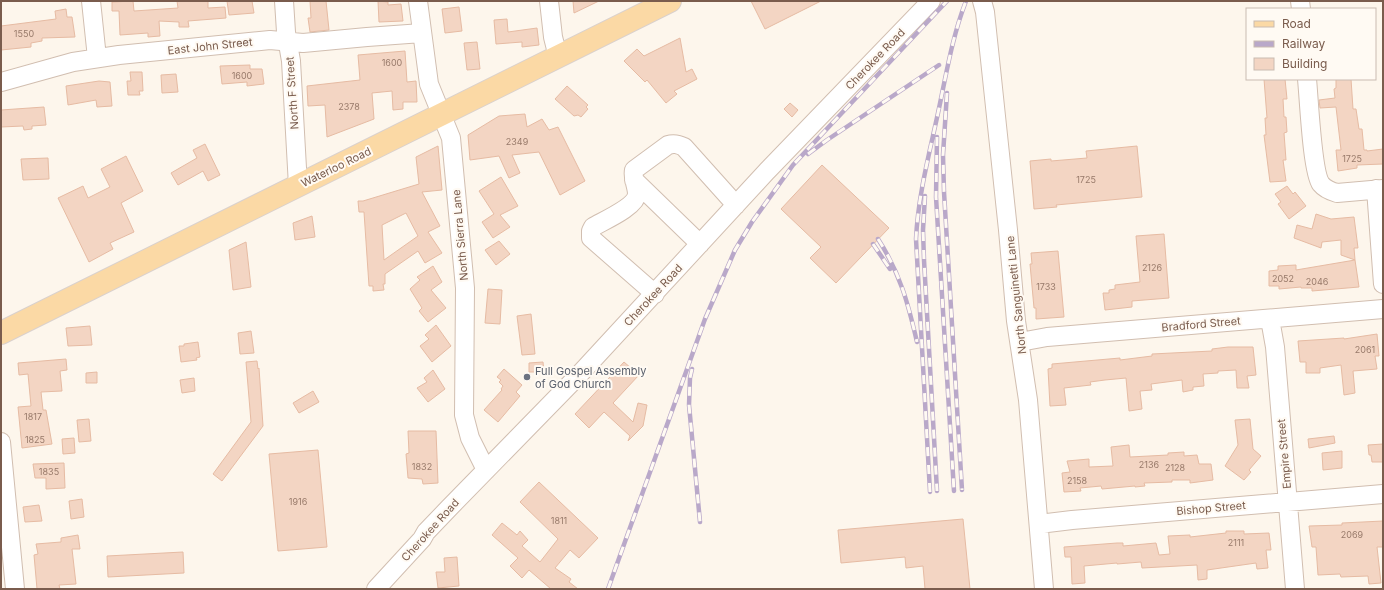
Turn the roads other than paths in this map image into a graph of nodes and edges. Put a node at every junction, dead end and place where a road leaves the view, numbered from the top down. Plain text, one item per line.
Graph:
1 (92, 1) edge
2 (284, 1) edge
3 (418, 1) edge
4 (549, 1) edge
5 (670, 1) edge
6 (931, 1) edge
7 (982, 1) edge
8 (422, 33) junction
9 (288, 42) junction
10 (558, 57) junction
11 (97, 58) junction
12 (1307, 80) edge
13 (1, 82) edge
14 (441, 115) junction
15 (634, 180) junction
16 (298, 186) junction
17 (1379, 189) edge
18 (736, 205) junction
19 (700, 244) junction
20 (1383, 284) edge
21 (655, 294) junction
22 (1383, 309) edge
23 (1270, 319) junction
24 (1, 333) edge
25 (1020, 342) junction
26 (1, 442) edge
27 (486, 470) junction
28 (1383, 494) edge
29 (1288, 502) junction
30 (1039, 524) junction
31 (15, 589) edge
32 (376, 589) edge
33 (1044, 589) edge
34 (1295, 589) edge

1 - 11 street
2 - 9 street, North F Street
3 - 8 street, North Sierra Lane
4 - 10 street
5 - 10 main road, Waterloo Road
6 - 18 street, Cherokee Road
7 - 25 street, North Sanguinetti Lane
8 - 9 street, East John Street
8 - 14 street, North Sierra Lane
9 - 11 street, East John Street
9 - 16 street, North F Street
10 - 14 main road, Waterloo Road
11 - 13 street, East John Street
12 - 17 street
14 - 16 main road, Waterloo Road
14 - 27 street, North Sierra Lane
15 - 18 street
15 - 19 street
15 - 21 street
16 - 24 main road, Waterloo Road
17 - 20 street
18 - 19 street, Cherokee Road
19 - 21 street, Cherokee Road
21 - 27 street, Cherokee Road
22 - 23 street, Bradford Street
23 - 25 street, Bradford Street
23 - 29 street, Empire Street
25 - 30 street, North Sanguinetti Lane
26 - 31 street
27 - 32 street, Cherokee Road
28 - 29 street, Bishop Street
29 - 30 street, Bishop Street
29 - 34 street, Empire Street
30 - 33 street, North Sanguinetti Lane

